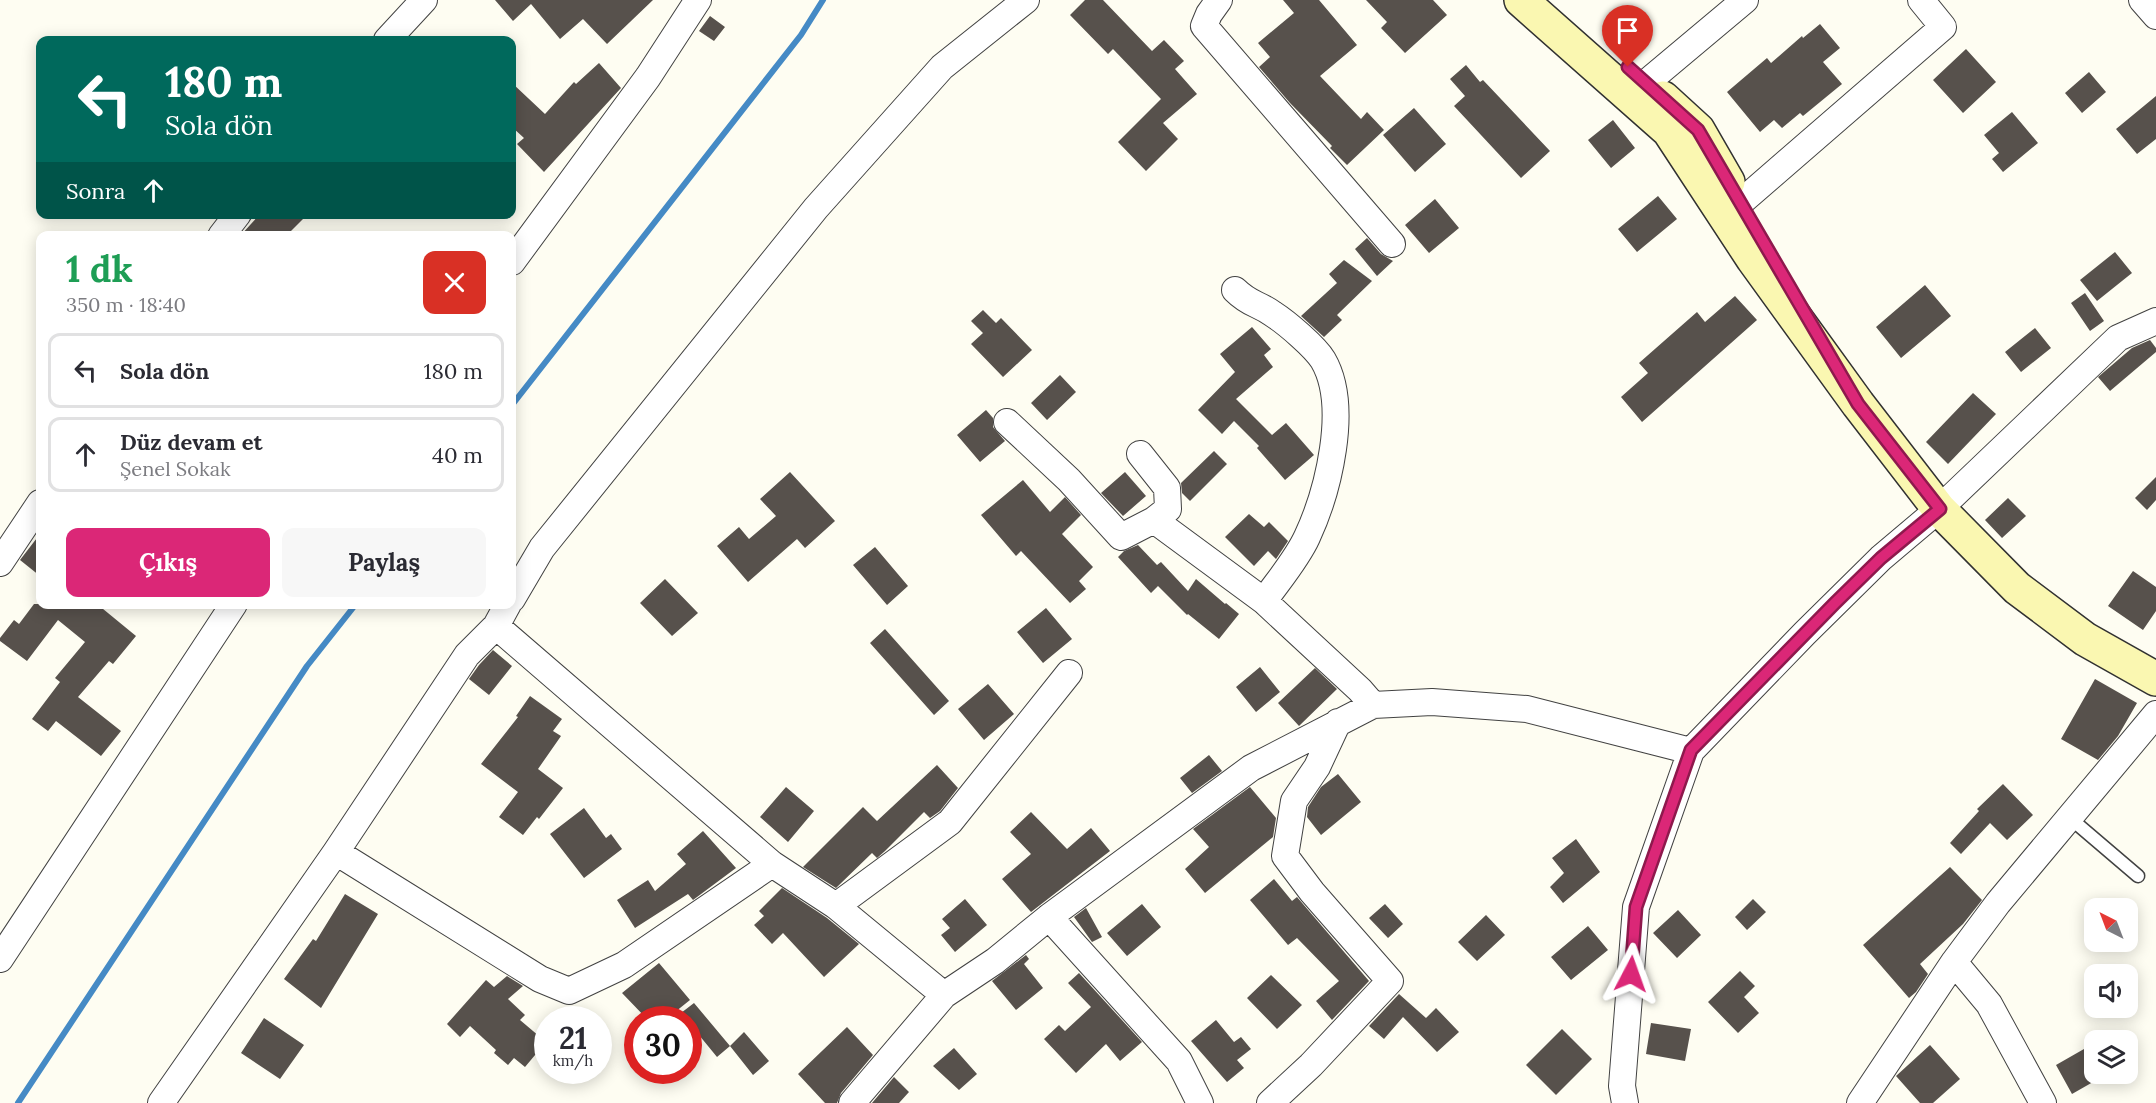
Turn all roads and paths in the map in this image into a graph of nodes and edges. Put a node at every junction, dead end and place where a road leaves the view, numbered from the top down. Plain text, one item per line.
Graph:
1 (424, 0) edge
2 (698, 0) edge
3 (1026, 0) edge
4 (1219, 0) edge
5 (1521, 0) edge
6 (1554, 0) edge
7 (1745, 0) edge
8 (1921, 0) edge
9 (2142, 0) edge
10 (2156, 16) edge
11 (391, 36) edge
12 (1646, 83) junction
13 (1740, 203) junction
14 (234, 219) edge
15 (224, 231) edge
16 (1392, 244) dead end
17 (516, 257) edge
18 (1235, 290) dead end
19 (2156, 321) edge
20 (1858, 404) junction
21 (1006, 422) dead end
22 (1140, 454) dead end
23 (36, 508) edge
24 (1940, 509) junction
25 (1154, 520) junction
26 (0, 563) edge
27 (516, 592) edge
28 (1264, 601) junction
29 (231, 609) edge
30 (502, 615) edge
31 (1069, 673) dead end
32 (2156, 679) edge
33 (1372, 705) junction
34 (2156, 714) edge
35 (1338, 722) junction
36 (1691, 750) junction
37 (2070, 818) junction
38 (336, 852) junction
39 (772, 864) junction
40 (2138, 876) dead end
41 (836, 906) junction
42 (1049, 916) junction
43 (2, 952) edge
44 (1954, 962) junction
45 (944, 995) junction
46 (161, 1103) edge
47 (852, 1103) edge
48 (1200, 1103) edge
49 (1270, 1103) edge
50 (1625, 1103) edge
51 (1860, 1103) edge
52 (2043, 1103) edge

1 - 11 street
2 - 17 street
3 - 27 street
4 - 16 street
5 - 20 street
6 - 12 street
7 - 12 street
8 - 13 street
9 - 10 street
12 - 13 street
13 - 20 street
14 - 15 street
18 - 28 street
19 - 24 street
20 - 24 street
21 - 25 street
22 - 25 street
23 - 26 street
24 - 32 street
24 - 36 street
25 - 28 street
28 - 33 street
29 - 43 street
30 - 38 street
30 - 39 street
31 - 41 street
33 - 35 street
33 - 36 street
34 - 37 street
35 - 42 street
35 - 49 street
36 - 50 street
37 - 40 lane
37 - 44 street
38 - 39 street
38 - 46 street
39 - 41 street
41 - 45 street
42 - 45 street
42 - 48 street
44 - 51 street
44 - 52 street
45 - 47 street

